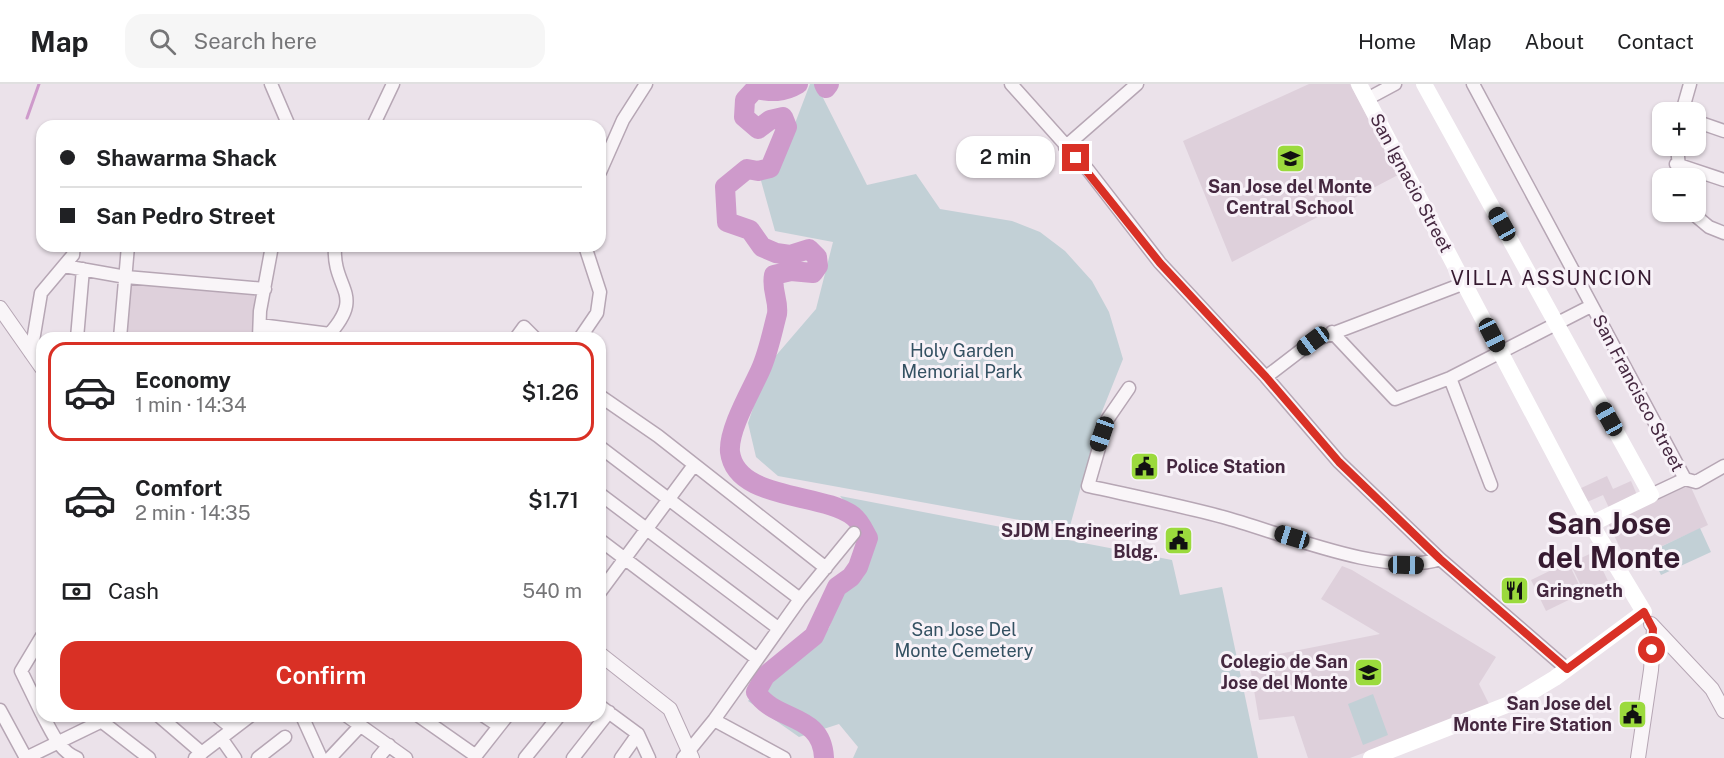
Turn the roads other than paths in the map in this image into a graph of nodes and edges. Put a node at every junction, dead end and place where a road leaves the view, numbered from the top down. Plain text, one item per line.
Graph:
1 (271, 84) edge
2 (393, 84) edge
3 (646, 84) edge
4 (1011, 84) edge
5 (1137, 84) edge
6 (1359, 84) edge
7 (1395, 84) edge
8 (1424, 84) edge
9 (1473, 84) edge
10 (1690, 84) edge
11 (1367, 99) junction
12 (1685, 102) edge
13 (286, 120) edge
14 (377, 120) edge
15 (1706, 124) edge
16 (1724, 130) edge
17 (1065, 147) junction
18 (1676, 156) edge
19 (606, 158) edge
20 (1676, 164) junction
21 (1677, 168) edge
22 (1724, 180) edge
23 (1703, 222) edge
24 (1724, 233) edge
25 (73, 252) edge
26 (128, 252) edge
27 (271, 252) edge
28 (335, 252) edge
29 (587, 252) edge
30 (64, 266) junction
31 (83, 269) junction
32 (126, 277) junction
33 (1465, 283) junction
34 (265, 289) junction
35 (1591, 306) junction
36 (0, 308) edge
37 (1557, 324) junction
38 (260, 331) edge
39 (78, 332) edge
40 (121, 332) edge
41 (331, 332) edge
42 (584, 332) edge
43 (1332, 333) junction
44 (1501, 352) junction
45 (31, 353) junction
46 (36, 360) edge
47 (1266, 377) junction
48 (1450, 378) junction
49 (1129, 388) dead end
50 (606, 400) edge
51 (606, 452) edge
52 (693, 465) junction
53 (1724, 466) edge
54 (1685, 479) junction
55 (1491, 485) dead end
56 (1651, 495) junction
57 (668, 498) junction
58 (606, 499) edge
59 (1591, 524) junction
60 (647, 528) junction
61 (854, 533) dead end
62 (606, 545) edge
63 (623, 558) junction
64 (1440, 559) junction
65 (826, 568) junction
66 (606, 583) edge
67 (800, 599) junction
68 (1644, 612) junction
69 (778, 628) junction
70 (1653, 629) junction
71 (36, 645) edge
72 (756, 658) junction
73 (606, 659) edge
74 (1567, 669) junction
75 (36, 702) edge
76 (0, 710) edge
77 (606, 710) edge
78 (1724, 711) edge
79 (714, 720) junction
80 (47, 722) edge
81 (91, 722) edge
82 (100, 722) edge
83 (165, 722) edge
84 (224, 722) edge
85 (242, 722) edge
86 (305, 722) edge
87 (358, 722) edge
88 (427, 722) edge
89 (493, 722) edge
90 (502, 722) edge
91 (554, 722) edge
92 (596, 722) edge
93 (361, 724) junction
94 (499, 726) junction
95 (233, 729) junction
96 (638, 734) junction
97 (285, 737) dead end
98 (221, 738) junction
99 (58, 742) junction
100 (389, 746) junction
101 (199, 756) edge
102 (688, 756) edge
103 (475, 757) edge
104 (26, 758) edge
105 (77, 758) edge
106 (150, 758) edge
107 (235, 758) edge
108 (258, 758) edge
109 (321, 758) edge
110 (330, 758) edge
111 (378, 758) edge
112 (406, 758) edge
113 (525, 758) edge
114 (573, 758) edge
115 (621, 758) edge
116 (649, 758) edge
117 (784, 758) edge
118 (1371, 758) edge
119 (1638, 758) edge

1 - 13 street
2 - 14 street
3 - 19 street
4 - 17 street
5 - 17 street
6 - 11 main road, San Ignacio Street
7 - 11 street
8 - 37 main road
9 - 35 street, San Francisco Street
10 - 12 street
11 - 33 main road, San Ignacio Street
15 - 16 street
17 - 47 street
18 - 20 street
20 - 21 street
20 - 22 street
23 - 24 street
25 - 30 street
26 - 32 street
27 - 34 street
28 - 41 street
29 - 42 street
30 - 31 street
30 - 45 street
31 - 32 street
31 - 39 street
32 - 34 street
32 - 40 street
33 - 43 street
33 - 44 main road, San Ignacio Street
34 - 38 street
35 - 37 street
35 - 54 street, San Francisco Street
36 - 45 street
37 - 44 street
37 - 56 main road
43 - 47 street
43 - 48 street
44 - 48 street
44 - 59 main road, San Ignacio Street
45 - 46 street
47 - 64 street
48 - 55 street
49 - 64 street
50 - 52 street
51 - 57 street
52 - 57 street
52 - 65 street
53 - 54 street
54 - 56 street
56 - 59 main road
57 - 60 street
57 - 67 street
58 - 60 street
59 - 68 main road, San Ignacio Street
60 - 63 street
60 - 69 street
61 - 65 street
62 - 63 street
63 - 66 street
63 - 72 street
64 - 74 street
65 - 67 street
67 - 69 street
68 - 70 street, San Ignacio Street
68 - 74 main road
69 - 72 street
70 - 78 street, San Ignacio Street
70 - 119 street
71 - 75 street
72 - 79 street
73 - 102 street
74 - 118 main road
76 - 104 street
77 - 96 street
79 - 102 street
79 - 117 street
80 - 99 street
81 - 99 street
82 - 106 street
83 - 101 street
84 - 95 street
85 - 95 street
86 - 109 street
87 - 93 street
88 - 103 street
89 - 94 street
90 - 94 street
91 - 113 street
92 - 114 street
93 - 100 street
93 - 110 street
94 - 103 street
95 - 98 street
96 - 115 street
96 - 116 street
97 - 108 street
98 - 101 street
98 - 107 street
99 - 104 street
99 - 105 street
100 - 111 street
100 - 112 street

